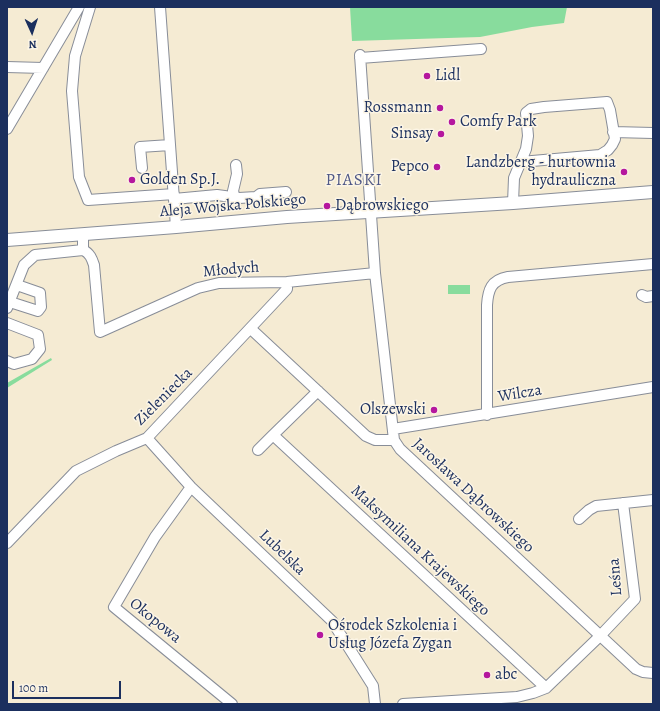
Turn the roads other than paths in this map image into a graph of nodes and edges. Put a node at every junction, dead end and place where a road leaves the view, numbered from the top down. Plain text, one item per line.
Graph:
1 (79, 7) edge
2 (90, 7) edge
3 (160, 7) edge
4 (481, 49) dead end
5 (7, 67) edge
6 (43, 68) junction
7 (7, 129) edge
8 (613, 132) junction
9 (653, 133) edge
10 (170, 145) junction
11 (521, 162) junction
12 (236, 165) dead end
13 (142, 168) dead end
14 (286, 192) dead end
15 (653, 192) edge
16 (174, 196) junction
17 (235, 198) junction
18 (513, 203) junction
19 (370, 211) junction
20 (176, 227) junction
21 (82, 234) junction
22 (7, 240) edge
23 (83, 250) junction
24 (653, 264) edge
25 (375, 273) junction
26 (287, 282) junction
27 (17, 285) junction
28 (642, 295) dead end
29 (653, 296) edge
30 (8, 305) edge
31 (7, 323) edge
32 (251, 329) junction
33 (7, 361) edge
34 (653, 387) edge
35 (318, 391) junction
36 (487, 414) junction
37 (393, 434) junction
38 (273, 435) junction
39 (147, 438) junction
40 (258, 450) dead end
41 (192, 488) junction
42 (653, 500) edge
43 (623, 503) junction
44 (579, 520) dead end
45 (7, 543) edge
46 (600, 636) junction
47 (653, 673) edge
48 (546, 688) junction
49 (232, 704) edge
50 (375, 704) edge
51 (403, 704) edge

1 - 6 street
2 - 16 street
3 - 10 street
4 - 19 street
5 - 6 street
6 - 7 street
8 - 9 street
8 - 11 street
8 - 11 street
10 - 13 street
10 - 16 street
11 - 18 street
12 - 17 street
14 - 17 street
15 - 18 main road, Aleja Wojska Polskiego
16 - 17 street
16 - 20 street
18 - 19 main road, Aleja Wojska Polskiego
19 - 20 main road, Aleja Wojska Polskiego
19 - 25 street
20 - 21 main road, Aleja Wojska Polskiego
21 - 22 main road, Aleja Wojska Polskiego
21 - 23 street
23 - 26 street, Młodych
23 - 27 street
24 - 36 street
25 - 26 street, Młodych
25 - 37 street
26 - 32 street, Zieleniecka
27 - 30 street
27 - 30 street
28 - 29 street
31 - 33 street
32 - 35 street, Wilcza
32 - 39 street, Zieleniecka
34 - 36 street, Wilcza
35 - 37 street, Wilcza
35 - 38 street
36 - 37 street, Wilcza
37 - 46 street, Jarosława Dąbrowskiego
38 - 40 street
38 - 48 street, Maksymiliana Krajewskiego
39 - 41 street, Lubelska
39 - 45 street, Zieleniecka
41 - 49 street, Okopowa
41 - 50 street, Lubelska
42 - 43 street
43 - 44 street
43 - 46 street, Leśna
46 - 47 street, Jarosława Dąbrowskiego
46 - 48 street
48 - 51 street

